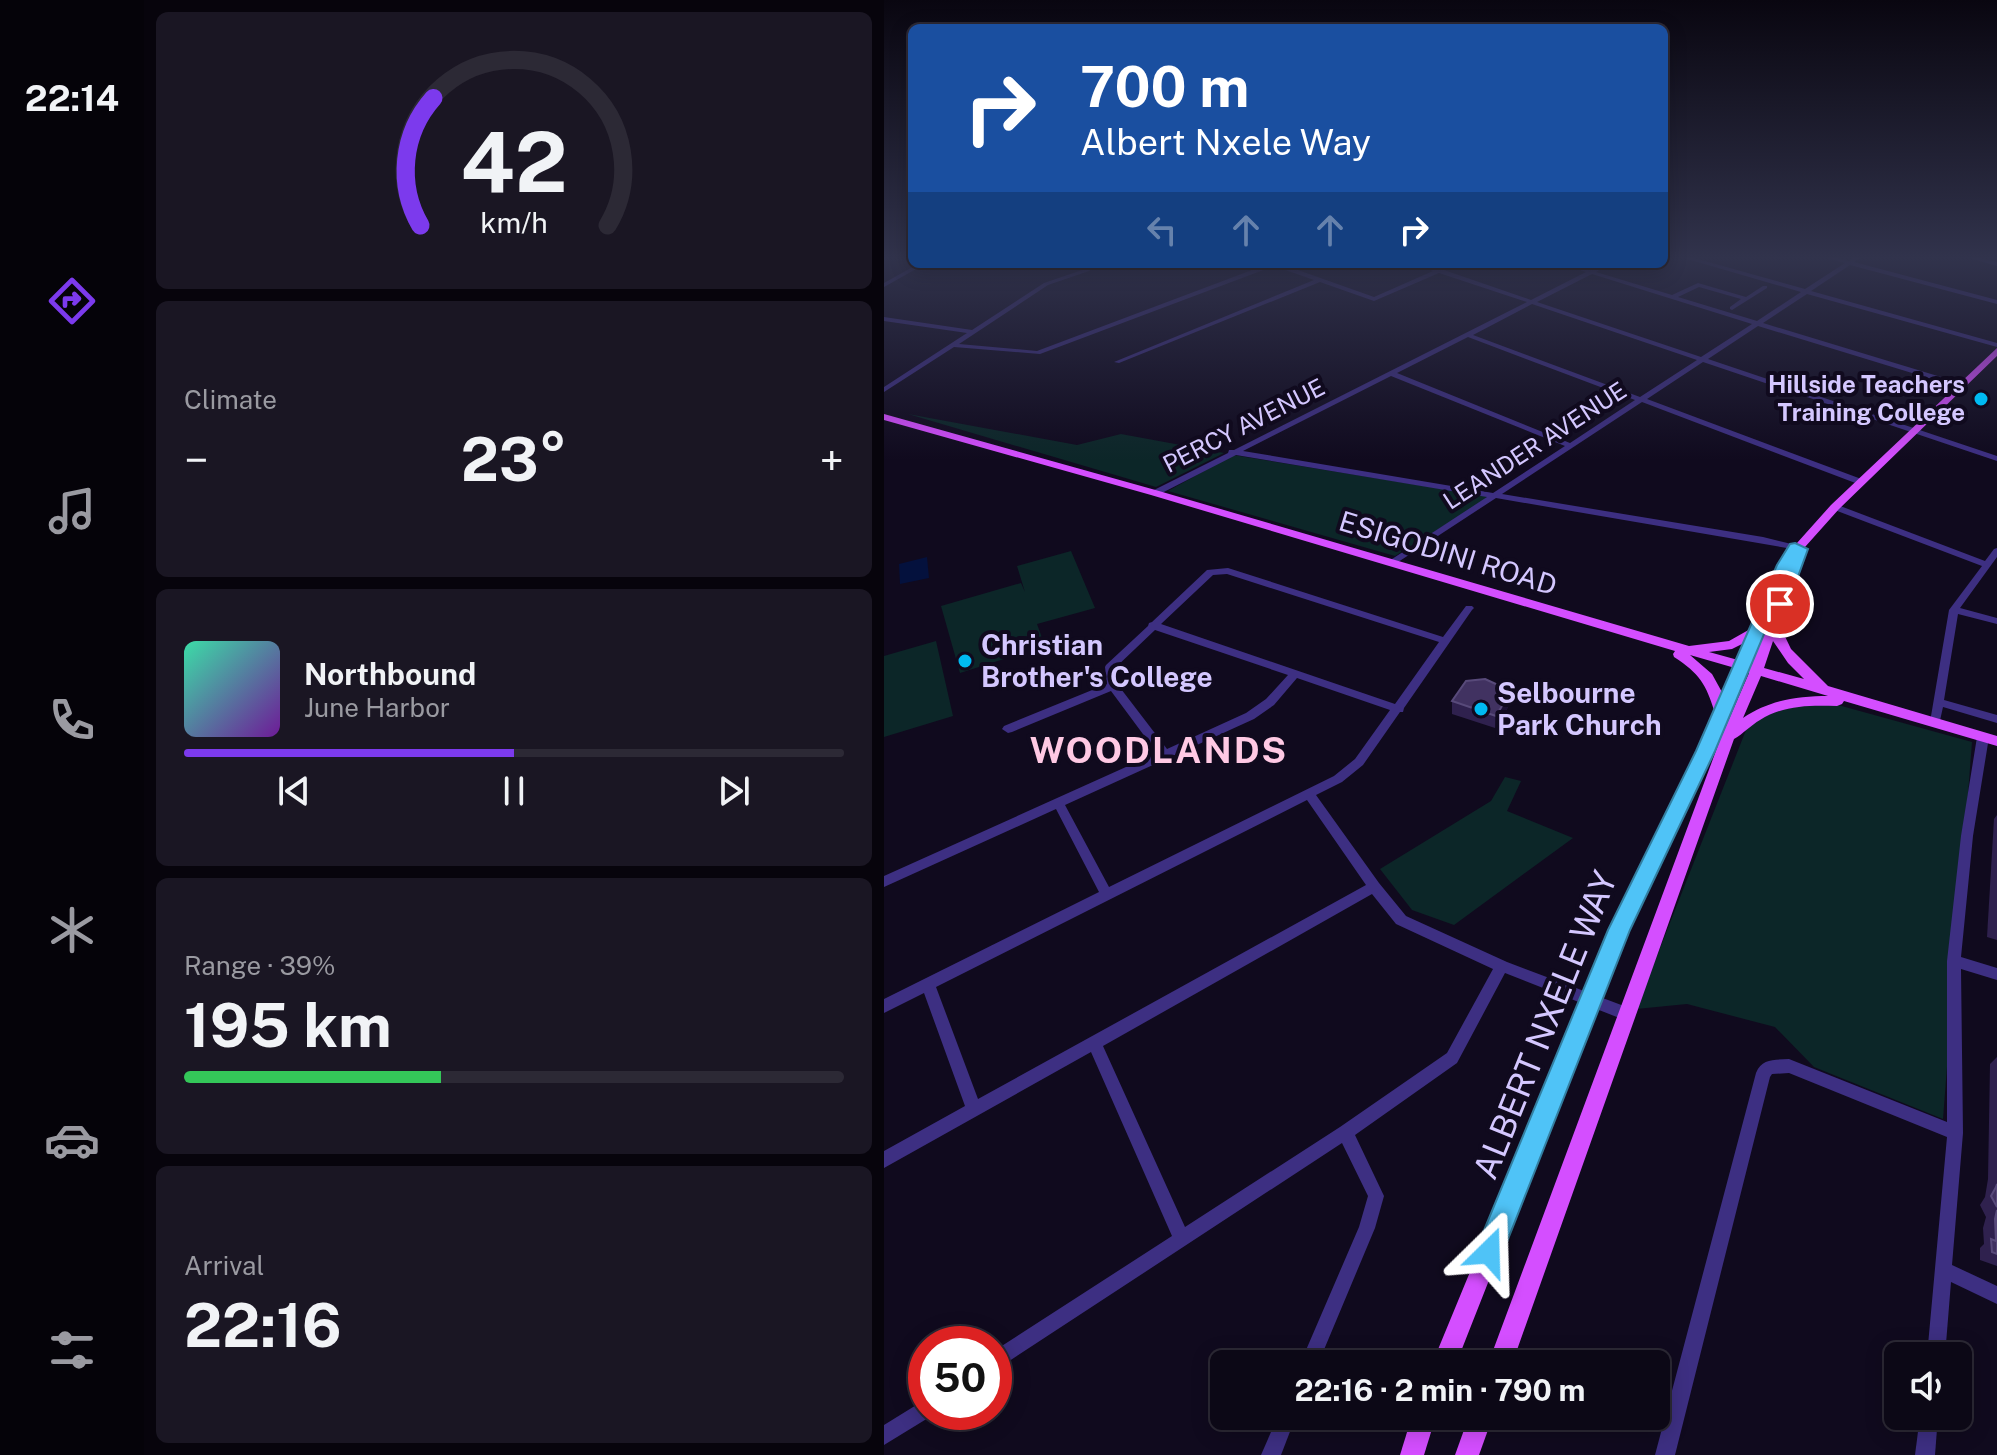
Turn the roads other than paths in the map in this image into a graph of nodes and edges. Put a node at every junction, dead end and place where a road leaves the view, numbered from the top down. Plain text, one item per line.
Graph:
1 (918, 324) edge
2 (985, 324) edge
3 (1114, 324) edge
4 (1211, 324) edge
5 (1490, 324) edge
6 (1598, 324) edge
7 (1757, 324) joint
8 (1915, 324) edge
9 (973, 332) junction
10 (1468, 335) junction
11 (953, 345) junction
12 (1997, 348) edge
13 (1703, 359) junction
14 (1117, 362) dead end
15 (1392, 374) junction
16 (1961, 386) junction
17 (884, 390) edge
18 (1642, 400) junction
19 (884, 417) edge
20 (1916, 431) junction
21 (1571, 446) junction
22 (1232, 452) junction
23 (1997, 459) edge
24 (1861, 482) junction
25 (1155, 493) junction
26 (1497, 496) junction
27 (1835, 507) junction
28 (1799, 547) junction
29 (1997, 551) edge
30 (1392, 563) junction
31 (1986, 564) junction
32 (1469, 608) dead end
33 (1954, 610) junction
34 (1997, 621) edge
35 (1773, 624) junction
36 (1152, 625) junction
37 (1757, 630) junction
38 (1446, 641) junction
39 (1663, 645) junction
40 (1680, 650) junction
41 (1748, 670) junction
42 (1294, 675) junction
43 (1113, 686) junction
44 (1828, 693) junction
45 (1861, 702) junction
46 (1939, 702) junction
47 (1399, 709) junction
48 (1721, 712) junction
49 (1997, 719) edge
50 (1935, 722) junction
51 (1008, 729) dead end
52 (1990, 739) edge
53 (1727, 740) junction
54 (1164, 754) junction
55 (1309, 794) junction
56 (1059, 804) junction
57 (884, 882) edge
58 (1374, 887) junction
59 (1106, 894) junction
60 (1954, 961) junction
61 (1502, 966) junction
62 (1997, 974) edge
63 (928, 985) junction
64 (1591, 1000) junction
65 (884, 1006) edge
66 (1627, 1014) junction
67 (1095, 1045) junction
68 (974, 1109) junction
69 (1345, 1132) junction
70 (1955, 1133) junction
71 (884, 1160) edge
72 (1181, 1237) junction
73 (1946, 1271) junction
74 (1997, 1295) edge
75 (1938, 1342) edge
76 (1012, 1350) edge
77 (1315, 1350) edge
78 (1450, 1350) edge
79 (1505, 1350) edge
80 (908, 1420) edge
81 (1281, 1430) edge
82 (1420, 1430) edge
83 (1476, 1430) edge
84 (1928, 1430) edge
85 (884, 1436) edge
86 (1271, 1455) edge
87 (1412, 1455) edge
88 (1467, 1455) edge
89 (1665, 1455) edge
90 (1925, 1455) edge

1 - 9 street
2 - 9 street
3 - 11 street
4 - 14 street
5 - 10 street, PERCY AVENUE
6 - 13 street
7 - 13 street, LEANDER AVENUE
7 - 16 street
8 - 12 street
9 - 11 street
10 - 15 street, PERCY AVENUE
10 - 18 street
11 - 17 street
12 - 16 main road, ALBERT NXELE WAY
13 - 18 street, LEANDER AVENUE
13 - 20 street
15 - 21 street
15 - 22 street, PERCY AVENUE
16 - 20 main road, ALBERT NXELE WAY
18 - 21 street, LEANDER AVENUE
18 - 24 street
19 - 25 main road, ESIGODINI ROAD
20 - 23 street
20 - 24 main road, ALBERT NXELE WAY
21 - 26 street, LEANDER AVENUE
22 - 25 street, PERCY AVENUE
22 - 26 street
24 - 27 main road, ALBERT NXELE WAY
25 - 30 main road, ESIGODINI ROAD
26 - 28 street
26 - 30 street, LEANDER AVENUE
27 - 28 main road, ALBERT NXELE WAY
27 - 31 street
28 - 35 main road, ALBERT NXELE WAY
28 - 37 main road, ALBERT NXELE WAY
29 - 31 street
30 - 39 main road, ESIGODINI ROAD
31 - 33 street
32 - 38 street
33 - 34 street
33 - 46 street
35 - 41 main road, ALBERT NXELE WAY
35 - 44 main road
36 - 38 street
36 - 42 street
36 - 43 street
37 - 40 main road
37 - 41 main road, ALBERT NXELE WAY
38 - 47 street
39 - 40 main road, ESIGODINI ROAD
39 - 48 main road
40 - 41 main road, ESIGODINI ROAD
41 - 44 main road, ESIGODINI ROAD
41 - 48 main road, ALBERT NXELE WAY
41 - 53 main road, ALBERT NXELE WAY
42 - 47 street
42 - 54 street
43 - 51 street
43 - 54 street
44 - 45 main road, ESIGODINI ROAD
45 - 50 main road, ESIGODINI ROAD
45 - 53 main road
46 - 49 street
46 - 50 street
47 - 55 street
48 - 64 main road, ALBERT NXELE WAY
50 - 52 main road, ESIGODINI ROAD
52 - 60 street
53 - 66 main road, ALBERT NXELE WAY
54 - 56 street
55 - 58 street
55 - 59 street
56 - 57 street
56 - 59 street
58 - 61 street
58 - 67 street
59 - 63 street
60 - 62 street
60 - 70 street
61 - 64 street
61 - 69 street
63 - 65 street
63 - 68 street
64 - 66 street
64 - 78 main road, ALBERT NXELE WAY
66 - 79 main road, ALBERT NXELE WAY
67 - 68 street
67 - 72 street
68 - 71 street
69 - 72 street
69 - 77 street
70 - 73 street
70 - 89 street
72 - 76 street
73 - 74 street
73 - 75 street
80 - 85 street
81 - 86 street
82 - 87 main road
83 - 88 main road
84 - 90 street

